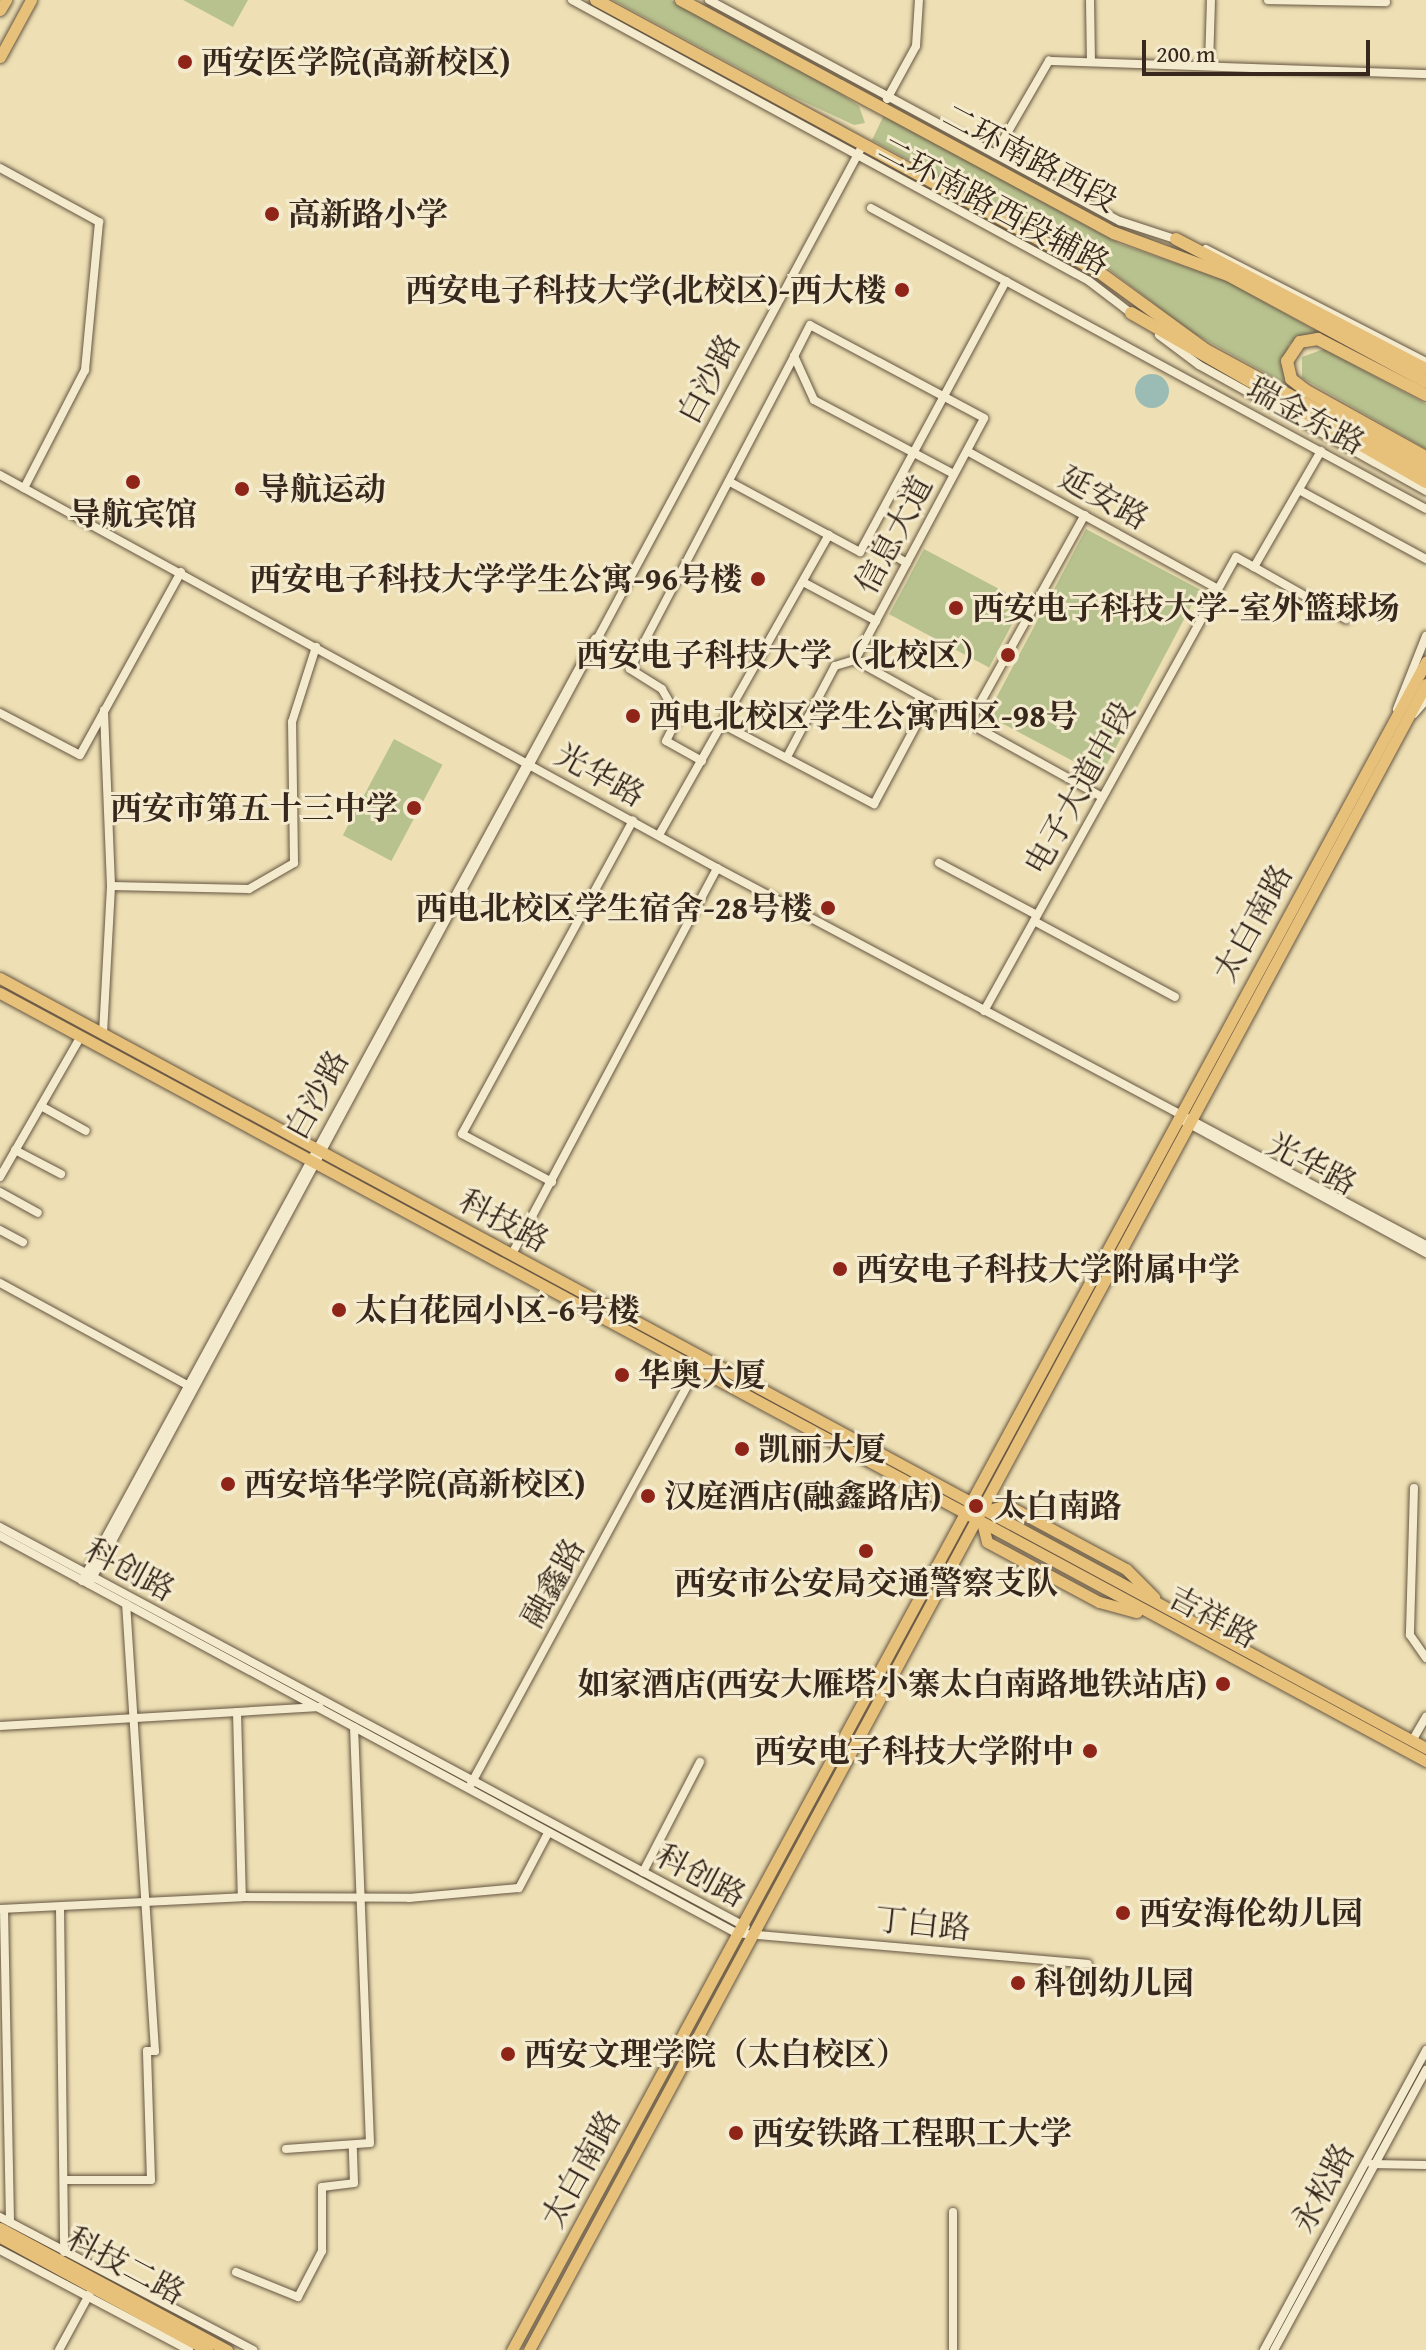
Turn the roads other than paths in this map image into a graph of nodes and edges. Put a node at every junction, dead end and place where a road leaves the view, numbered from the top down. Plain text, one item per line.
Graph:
1 (6, 0) edge
2 (31, 0) edge
3 (572, 0) edge
4 (596, 0) edge
5 (681, 0) edge
6 (709, 0) edge
7 (919, 0) edge
8 (1090, 0) edge
9 (1211, 0) edge
10 (1268, 0) edge
11 (1386, 2) edge
12 (0, 10) edge
13 (0, 57) edge
14 (1091, 62) junction
15 (1209, 66) junction
16 (1426, 74) edge
17 (885, 102) junction
18 (863, 145) junction
19 (995, 154) junction
20 (855, 159) junction
21 (0, 168) edge
22 (871, 208) dead end
23 (1176, 239) junction
24 (1230, 270) junction
25 (1006, 281) junction
26 (1135, 309) junction
27 (1337, 346) junction
28 (1360, 348) junction
29 (1204, 355) junction
30 (794, 356) junction
31 (1426, 362) edge
32 (1426, 369) edge
33 (1379, 370) junction
34 (1426, 382) edge
35 (1426, 395) edge
36 (944, 396) junction
37 (1315, 396) junction
38 (1326, 414) junction
39 (1347, 414) junction
40 (967, 451) junction
41 (1321, 451) junction
42 (913, 452) junction
43 (1426, 457) edge
44 (1426, 469) edge
45 (954, 474) junction
46 (0, 475) edge
47 (730, 482) junction
48 (1426, 482) edge
49 (24, 488) junction
50 (1299, 490) junction
51 (1426, 491) edge
52 (1426, 509) edge
53 (1085, 515) junction
54 (829, 535) junction
55 (867, 540) junction
56 (1426, 559) edge
57 (907, 563) junction
58 (1254, 567) junction
59 (181, 572) junction
60 (803, 582) junction
61 (1218, 589) junction
62 (1346, 619) dead end
63 (876, 621) junction
64 (1426, 636) edge
65 (316, 647) junction
66 (855, 660) junction
67 (1424, 666) edge
68 (1426, 684) edge
69 (1426, 700) edge
70 (929, 701) junction
71 (104, 710) junction
72 (1396, 712) junction
73 (0, 713) edge
74 (1408, 720) junction
75 (969, 723) junction
76 (722, 724) junction
77 (787, 757) junction
78 (702, 761) junction
79 (529, 764) junction
80 (1102, 797) junction
81 (633, 821) junction
82 (659, 835) junction
83 (939, 863) dead end
84 (717, 868) junction
85 (111, 886) junction
86 (1036, 918) junction
87 (0, 978) edge
88 (0, 993) edge
89 (1175, 997) dead end
90 (984, 1011) junction
91 (103, 1034) junction
92 (80, 1038) junction
93 (41, 1106) junction
94 (1178, 1115) junction
95 (1190, 1121) junction
96 (86, 1131) dead end
97 (15, 1150) junction
98 (320, 1150) junction
99 (312, 1163) junction
100 (61, 1174) dead end
101 (0, 1177) edge
102 (552, 1182) junction
103 (0, 1192) edge
104 (38, 1213) dead end
105 (0, 1230) edge
106 (23, 1242) dead end
107 (1426, 1245) edge
108 (1426, 1253) edge
109 (512, 1254) junction
110 (0, 1283) edge
111 (699, 1363) junction
112 (192, 1388) junction
113 (1414, 1488) dead end
114 (970, 1500) junction
115 (986, 1509) junction
116 (962, 1516) junction
117 (979, 1524) junction
118 (0, 1527) edge
119 (0, 1536) edge
120 (87, 1579) junction
121 (126, 1604) junction
122 (1157, 1609) junction
123 (1426, 1658) edge
124 (320, 1707) junction
125 (237, 1712) junction
126 (1426, 1717) edge
127 (133, 1721) junction
128 (0, 1726) edge
129 (354, 1727) junction
130 (1412, 1741) junction
131 (1426, 1748) edge
132 (1426, 1761) edge
133 (700, 1762) dead end
134 (470, 1785) junction
135 (548, 1833) junction
136 (643, 1872) junction
137 (242, 1897) junction
138 (360, 1900) junction
139 (145, 1906) junction
140 (60, 1908) junction
141 (2, 1909) edge
142 (739, 1929) junction
143 (754, 1931) junction
144 (1088, 1964) dead end
145 (1426, 2050) edge
146 (1426, 2070) edge
147 (353, 2145) junction
148 (286, 2149) dead end
149 (1363, 2164) junction
150 (1373, 2164) junction
151 (1426, 2165) edge
152 (65, 2180) junction
153 (953, 2212) dead end
154 (0, 2217) edge
155 (5, 2225) edge
156 (0, 2237) edge
157 (0, 2250) edge
158 (64, 2252) junction
159 (236, 2272) dead end
160 (89, 2295) junction
161 (59, 2350) edge
162 (189, 2350) edge
163 (207, 2350) edge
164 (227, 2350) edge
165 (253, 2350) edge
166 (512, 2350) edge
167 (529, 2350) edge
168 (953, 2350) edge
169 (1264, 2350) edge
170 (1274, 2350) edge

1 - 12 main road
2 - 13 main road
3 - 20 street, 二环南路西段辅路
4 - 18 highway
5 - 17 highway, 二环南路西段
6 - 17 street, 二环南路西段辅路
7 - 17 street
8 - 14 street
9 - 15 street
10 - 11 street
14 - 15 street
14 - 19 street
15 - 16 street
17 - 19 street, 二环南路西段辅路
17 - 24 highway, 二环南路西段
18 - 20 street, 白沙路
18 - 26 highway
19 - 23 street, 二环南路西段辅路
20 - 26 street, 二环南路西段辅路
20 - 79 street, 白沙路
21 - 49 street
22 - 25 street, 瑞金东路
23 - 24 highway
23 - 31 street, 二环南路西段辅路
24 - 28 highway, 二环南路西段
24 - 32 highway
25 - 36 street
25 - 41 street, 瑞金东路
26 - 29 highway
26 - 51 street, 二环南路西段辅路
27 - 28 highway
27 - 33 highway
27 - 37 highway
28 - 33 highway
28 - 34 highway, 二环南路西段
29 - 38 highway
29 - 48 highway
30 - 36 street
30 - 42 street
30 - 47 street
33 - 35 highway
36 - 40 street, 信息大道
36 - 42 street
37 - 38 highway
37 - 39 highway
38 - 39 highway
38 - 44 highway
39 - 43 highway
40 - 45 street, 信息大道
40 - 53 street, 延安路
41 - 50 street
41 - 52 street, 瑞金东路
42 - 45 street
42 - 55 street
45 - 57 street, 信息大道
46 - 49 street, 光华路
47 - 54 street
47 - 78 street
49 - 59 street, 光华路
50 - 56 street
50 - 58 street
53 - 61 street, 延安路
53 - 75 street
54 - 55 street
54 - 60 street
55 - 57 street
57 - 63 street, 信息大道
58 - 61 street, 电子大道中段
58 - 62 street
59 - 65 street, 光华路
59 - 71 street
60 - 63 street
60 - 76 street
61 - 80 street, 电子大道中段
63 - 66 street, 信息大道
64 - 72 street
65 - 79 street, 光华路
65 - 85 street
66 - 70 street
66 - 77 street, 信息大道
67 - 72 main road, 太白南路
68 - 74 main road, 太白南路
69 - 74 street
70 - 75 street
70 - 77 street
71 - 73 street
71 - 85 street
72 - 94 main road, 太白南路
74 - 95 main road, 太白南路
75 - 80 street
76 - 77 street
76 - 78 street
78 - 82 street
79 - 81 street, 光华路
79 - 98 street, 白沙路
80 - 86 street, 电子大道中段
81 - 82 street, 光华路
81 - 102 street
82 - 84 street, 光华路
83 - 86 street
84 - 90 street, 光华路
84 - 102 street
85 - 91 street
86 - 89 street
86 - 90 street, 电子大道中段
87 - 91 main road, 科技路
88 - 92 main road, 科技路
90 - 94 street, 光华路
91 - 98 main road, 科技路
92 - 93 street
92 - 99 main road, 科技路
93 - 96 street
93 - 97 street
94 - 95 street, 光华路
94 - 114 main road, 太白南路
95 - 107 street, 光华路
95 - 108 street, 光华路
95 - 115 main road, 太白南路
97 - 100 street
97 - 101 street
98 - 99 street, 白沙路
98 - 109 main road, 科技路
99 - 111 main road, 科技路
99 - 112 street, 白沙路
102 - 109 street
103 - 104 street
105 - 106 street
109 - 111 main road, 科技路
110 - 112 street
111 - 114 main road, 科技路
111 - 116 main road, 科技路
111 - 134 street, 融鑫路
112 - 120 street, 白沙路
113 - 123 street
114 - 115 main road, 科技路
114 - 116 main road, 太白南路
115 - 117 main road, 太白南路
115 - 122 main road, 吉祥路
116 - 117 main road, 科技路
116 - 142 main road, 太白南路
117 - 122 main road, 吉祥路
117 - 143 main road, 太白南路
118 - 120 street, 科创路
119 - 120 street, 科创路
120 - 121 street, 科创路
120 - 134 street, 科创路
121 - 124 street, 科创路
121 - 127 street
122 - 130 main road, 吉祥路
122 - 132 main road, 吉祥路
124 - 125 street
124 - 129 street, 科创路
125 - 127 street
125 - 137 street
126 - 130 street
127 - 128 street
127 - 139 street
129 - 134 street, 科创路
129 - 138 street
130 - 131 main road, 吉祥路
133 - 136 street
134 - 135 street, 科创路
134 - 136 street, 科创路
135 - 138 street
135 - 142 street, 科创路
136 - 142 street, 科创路
137 - 138 street
137 - 139 street
138 - 147 street
139 - 140 street
139 - 152 street
140 - 141 street
140 - 152 street
141 - 155 street
142 - 143 street, 科创路
142 - 166 main road, 太白南路
143 - 144 street, 丁白路
143 - 167 main road, 太白南路
145 - 149 street, 永松路
146 - 150 street, 永松路
147 - 148 street
147 - 159 street
149 - 150 street
149 - 169 street, 永松路
150 - 151 street
150 - 170 street, 永松路
152 - 158 street
153 - 168 street
154 - 155 street
155 - 158 street
155 - 164 main road, 科技二路
156 - 163 main road, 科技二路
157 - 160 street
158 - 165 street
160 - 161 street
160 - 162 street

